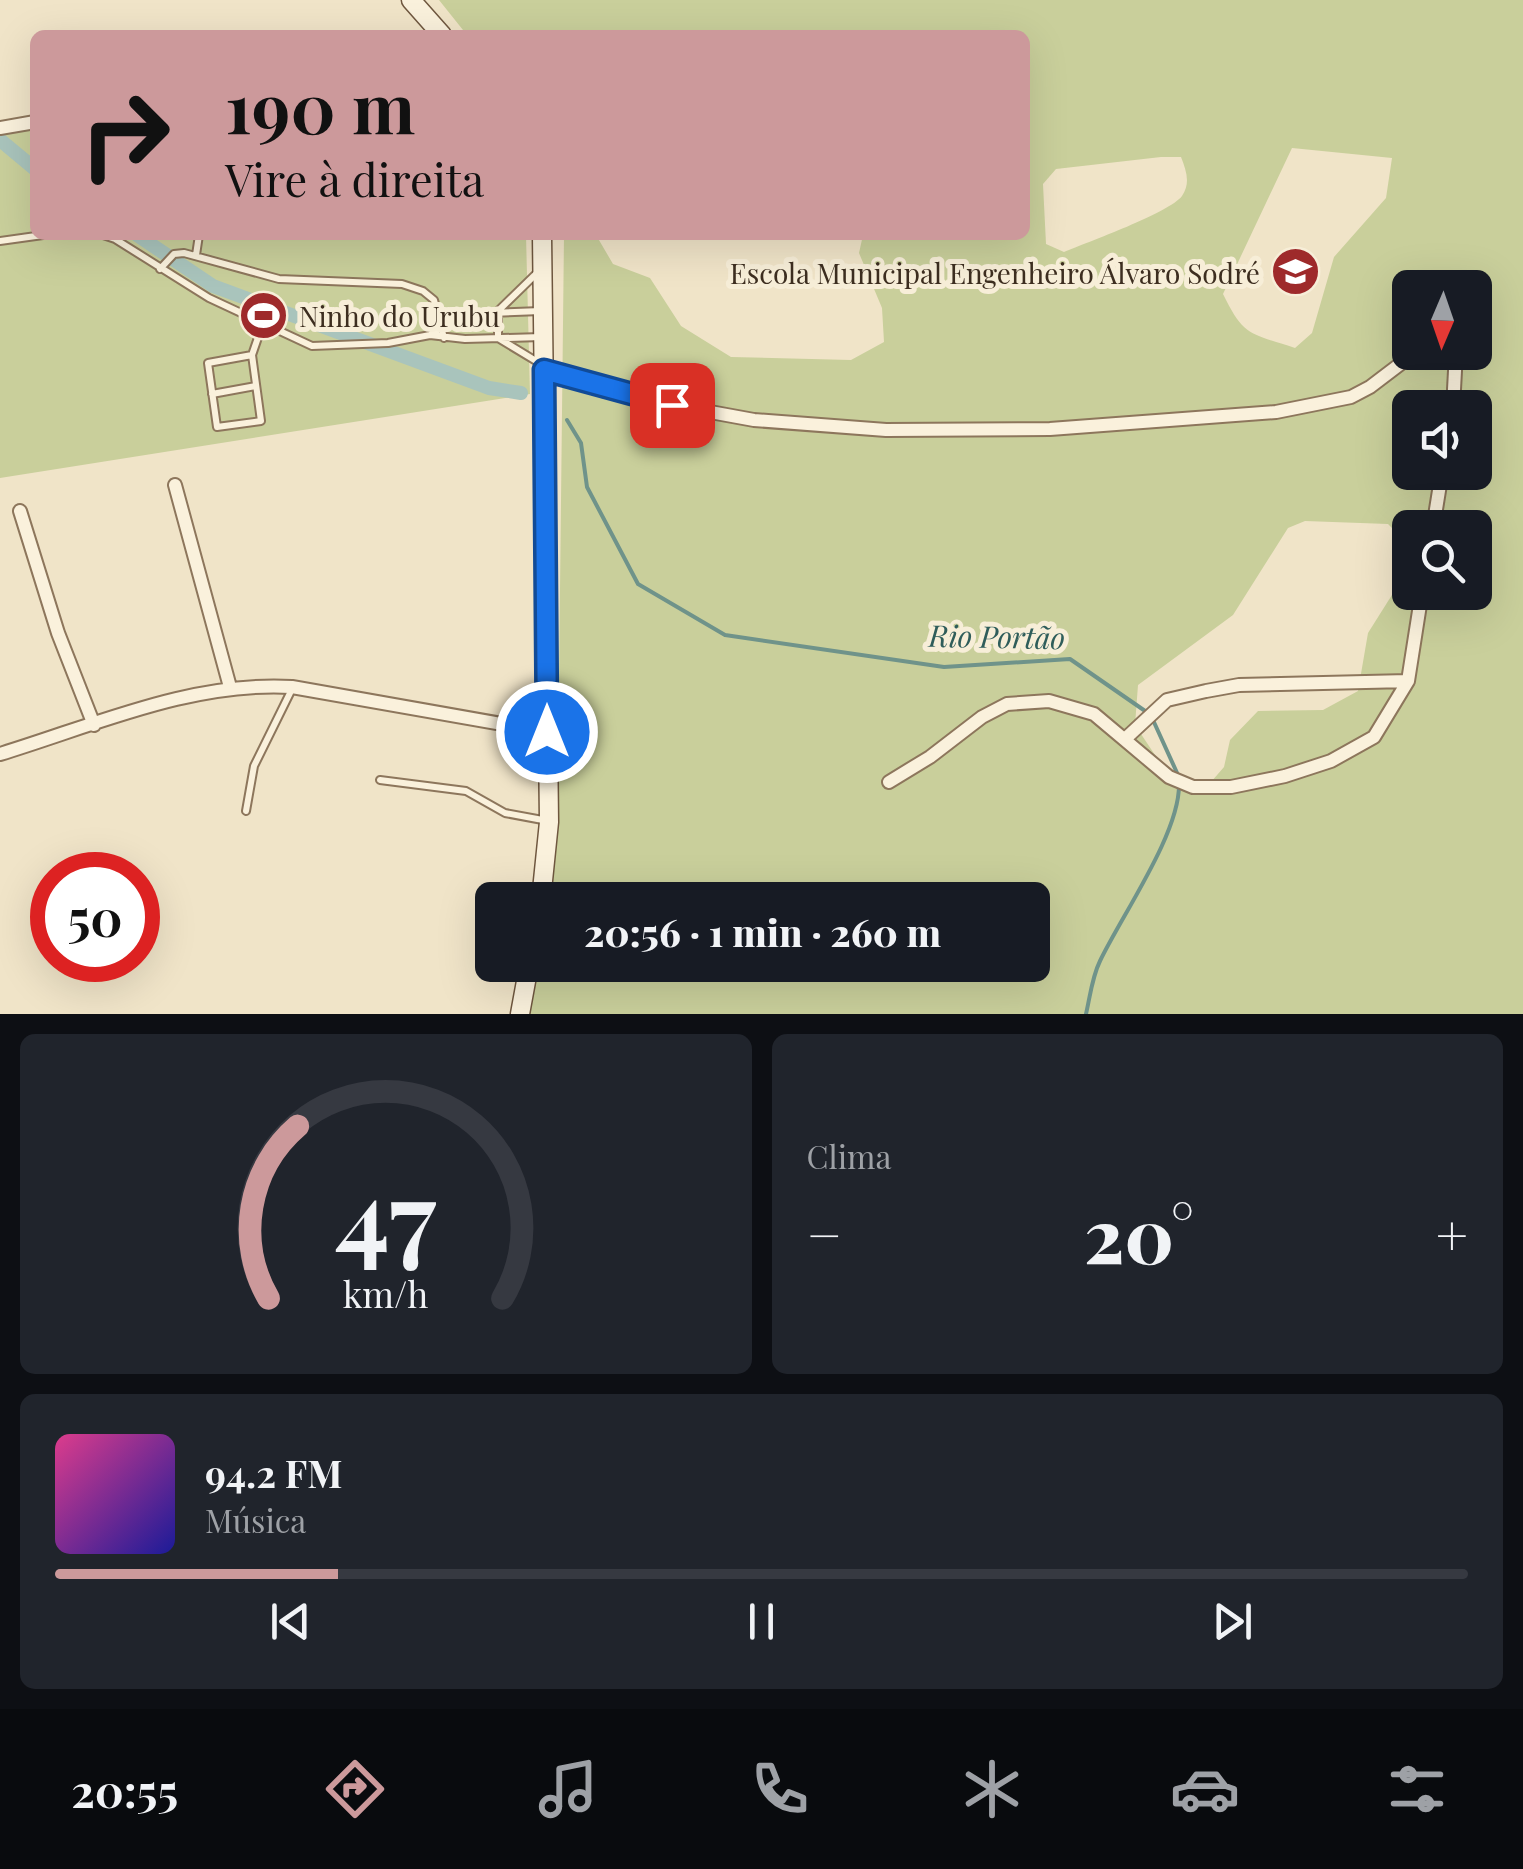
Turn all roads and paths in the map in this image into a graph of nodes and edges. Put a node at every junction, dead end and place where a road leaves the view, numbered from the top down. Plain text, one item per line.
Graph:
1 (410, 0) edge
2 (437, 30) edge
3 (30, 123) edge
4 (1, 128) edge
5 (30, 237) edge
6 (117, 240) edge
7 (197, 240) edge
8 (542, 240) edge
9 (0, 241) edge
10 (196, 254) junction
11 (162, 267) junction
12 (543, 268) junction
13 (498, 311) junction
14 (543, 311) junction
15 (263, 323) junction
16 (442, 326) junction
17 (430, 335) junction
18 (543, 337) junction
19 (444, 338) junction
20 (498, 338) junction
21 (252, 355) junction
22 (544, 368) junction
23 (1392, 370) edge
24 (256, 386) junction
25 (212, 394) junction
26 (175, 484) dead end
27 (20, 512) dead end
28 (1419, 610) edge
29 (1408, 681) junction
30 (230, 687) junction
31 (292, 688) junction
32 (94, 725) junction
33 (547, 732) junction
34 (1125, 739) junction
35 (0, 754) edge
36 (380, 780) dead end
37 (889, 782) dead end
38 (246, 812) dead end
39 (549, 822) junction
40 (543, 882) edge
41 (526, 982) edge
42 (520, 1014) edge

1 - 2 main road
3 - 4 street
5 - 9 lane
6 - 11 lane
7 - 10 lane
8 - 12 main road
10 - 11 lane
10 - 16 lane
11 - 15 lane
12 - 13 lane
12 - 14 main road
13 - 14 lane
13 - 16 lane
13 - 20 lane
14 - 18 main road
15 - 17 lane
15 - 21 lane
16 - 17 lane
16 - 19 lane
17 - 19 lane
18 - 20 lane
18 - 22 main road
19 - 20 lane
20 - 22 lane
21 - 24 lane
21 - 25 lane
22 - 23 street
22 - 33 main road
24 - 25 lane
24 - 25 lane
26 - 30 street
27 - 32 street
28 - 29 street
29 - 34 street
29 - 34 street
30 - 31 street
30 - 32 street
31 - 33 street
31 - 38 lane
32 - 35 street
33 - 39 main road
34 - 37 street
36 - 39 lane
39 - 40 main road
41 - 42 main road

